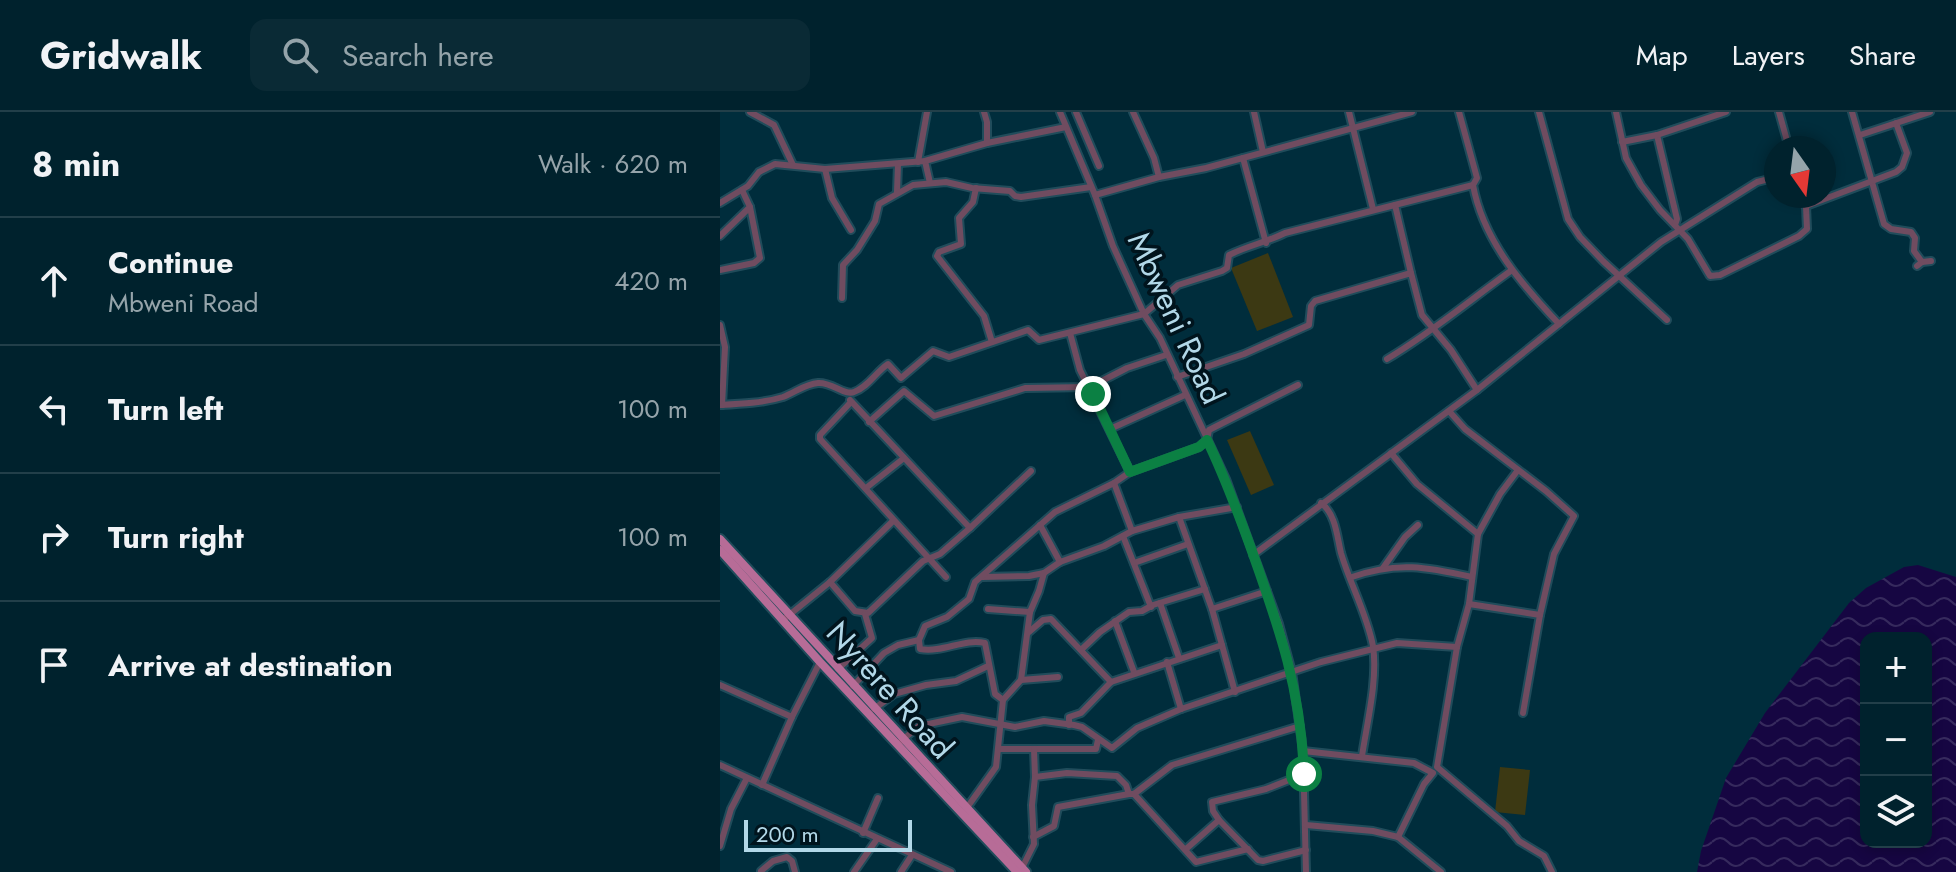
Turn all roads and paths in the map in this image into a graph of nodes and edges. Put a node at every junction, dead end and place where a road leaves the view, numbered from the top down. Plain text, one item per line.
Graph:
1 (750, 112) edge
2 (927, 112) edge
3 (984, 112) edge
4 (1060, 112) edge
5 (1076, 112) edge
6 (1133, 112) edge
7 (1254, 112) edge
8 (1349, 112) edge
9 (1412, 112) edge
10 (1459, 112) edge
11 (1539, 112) edge
12 (1616, 112) edge
13 (1726, 112) edge
14 (1779, 112) edge
15 (1852, 112) edge
16 (1930, 112) edge
17 (1896, 123) junction
18 (1066, 127) junction
19 (1353, 127) junction
20 (1657, 135) junction
21 (1860, 135) junction
22 (1786, 136) edge
23 (1622, 142) junction
24 (987, 143) junction
25 (1263, 152) junction
26 (1243, 158) junction
27 (922, 162) junction
28 (898, 164) junction
29 (793, 165) junction
30 (1099, 166) dead end
31 (825, 169) junction
32 (1159, 177) junction
33 (1764, 180) edge
34 (1873, 180) junction
35 (930, 183) junction
36 (1473, 185) junction
37 (1091, 187) junction
38 (976, 188) junction
39 (742, 190) junction
40 (897, 192) junction
41 (1836, 194) edge
42 (1095, 195) junction
43 (720, 203) edge
44 (1395, 205) junction
45 (750, 207) junction
46 (1806, 208) edge
47 (1373, 209) junction
48 (1677, 227) junction
49 (851, 230) dead end
50 (720, 236) edge
51 (1266, 243) junction
52 (1931, 261) dead end
53 (720, 270) edge
54 (1512, 270) junction
55 (1411, 273) junction
56 (1618, 275) junction
57 (842, 298) dead end
58 (1144, 314) junction
59 (1667, 320) dead end
60 (1559, 324) junction
61 (720, 325) edge
62 (1433, 331) junction
63 (1070, 333) junction
64 (992, 342) junction
65 (1166, 355) junction
66 (1387, 359) dead end
67 (1177, 377) junction
68 (901, 378) junction
69 (1298, 385) dead end
70 (1090, 387) junction
71 (1477, 390) junction
72 (904, 391) junction
73 (848, 393) junction
74 (1185, 395) junction
75 (851, 402) junction
76 (721, 405) edge
77 (1449, 411) junction
78 (869, 422) junction
79 (1110, 429) junction
80 (1207, 440) junction
81 (1391, 453) junction
82 (904, 458) junction
83 (1518, 470) junction
84 (1031, 471) dead end
85 (1130, 472) junction
86 (1114, 483) junction
87 (866, 488) junction
88 (1321, 503) junction
89 (1237, 507) junction
90 (1179, 517) junction
91 (893, 521) junction
92 (1040, 525) junction
93 (1418, 525) dead end
94 (970, 528) junction
95 (1132, 531) junction
96 (1478, 534) junction
97 (1123, 536) junction
98 (721, 543) edge
99 (1188, 544) junction
100 (1253, 555) junction
101 (929, 559) junction
102 (1060, 562) junction
103 (1134, 563) junction
104 (1383, 568) junction
105 (1044, 573) junction
106 (946, 577) dead end
107 (982, 577) junction
108 (1352, 577) junction
109 (1472, 577) junction
110 (830, 582) junction
111 (1205, 589) junction
112 (1267, 591) junction
113 (1160, 603) junction
114 (1469, 604) junction
115 (1151, 607) junction
116 (988, 609) dead end
117 (1212, 609) junction
118 (1030, 612) junction
119 (865, 614) junction
120 (1540, 615) junction
121 (786, 618) junction
122 (1115, 621) junction
123 (1029, 632) junction
124 (919, 640) junction
125 (1222, 645) junction
126 (1457, 647) junction
127 (1373, 648) junction
128 (1081, 650) junction
129 (1179, 658) junction
130 (823, 659) junction
131 (1167, 662) junction
132 (988, 666) junction
133 (838, 669) junction
134 (1134, 672) junction
135 (1292, 672) junction
136 (1058, 677) dead end
137 (1021, 680) junction
138 (1111, 682) junction
139 (720, 685) edge
140 (853, 686) junction
141 (1235, 692) junction
142 (1003, 700) junction
143 (874, 709) junction
144 (1181, 709) junction
145 (1523, 713) dead end
146 (792, 717) junction
147 (1001, 723) junction
148 (1069, 725) junction
149 (1300, 726) junction
150 (1098, 740) junction
151 (900, 742) junction
152 (1000, 749) junction
153 (1034, 749) junction
154 (1303, 751) junction
155 (1362, 756) junction
156 (720, 765) edge
157 (1435, 770) junction
158 (1304, 774) junction
159 (1035, 777) junction
160 (747, 778) junction
161 (762, 785) junction
162 (1131, 794) junction
163 (878, 798) dead end
164 (966, 809) junction
165 (1219, 820) junction
166 (1306, 825) junction
167 (863, 833) junction
168 (1033, 837) junction
169 (1398, 837) junction
170 (877, 839) junction
171 (720, 843) edge
172 (1186, 849) junction
173 (1248, 849) junction
174 (1306, 850) junction
175 (912, 855) junction
176 (761, 871) edge
177 (1022, 871) edge
178 (795, 872) edge
179 (854, 872) edge
180 (901, 872) edge
181 (951, 872) edge
182 (1306, 872) edge
183 (1441, 872) edge
184 (1552, 872) edge

1 - 29 street
2 - 27 street
3 - 24 street
4 - 18 street, Mbweni Road
5 - 30 street
6 - 32 street
7 - 25 street
8 - 19 street
9 - 19 street
10 - 36 street
11 - 56 street
12 - 23 street
13 - 20 street
14 - 22 street
15 - 21 street
16 - 17 street
17 - 21 street
17 - 34 street
18 - 24 street
18 - 37 street, Mbweni Road
19 - 25 street
19 - 47 street
20 - 23 street
20 - 48 street
21 - 34 street
23 - 48 street
24 - 27 street
25 - 26 street
26 - 32 street
26 - 51 street
27 - 28 street
27 - 35 street
28 - 31 street
28 - 40 street
29 - 31 street
29 - 39 street
31 - 49 street
32 - 42 street
33 - 48 street
34 - 41 street
34 - 52 street
35 - 38 street
35 - 40 street
36 - 44 street
36 - 54 street
37 - 38 street
37 - 42 street, Mbweni Road
38 - 64 street
39 - 43 street
39 - 45 street
40 - 57 street
42 - 58 street, Mbweni Road
44 - 47 street
44 - 55 street
45 - 50 street
45 - 53 street
46 - 48 street
47 - 51 street
48 - 56 street
51 - 58 street
54 - 60 street
54 - 62 street
55 - 62 street
55 - 67 street
56 - 59 street
56 - 60 street
58 - 63 street
58 - 65 street, Mbweni Road
60 - 71 street
61 - 76 street
62 - 66 street
62 - 71 street
63 - 64 street
63 - 70 street
64 - 68 street
65 - 67 street, Mbweni Road
65 - 70 street
67 - 74 street, Mbweni Road
68 - 72 street
68 - 73 street
69 - 80 street
70 - 72 street
70 - 79 street
71 - 77 street
72 - 78 street
73 - 75 street
73 - 76 street
74 - 79 street
74 - 80 street, Mbweni Road
75 - 78 street
75 - 87 street
77 - 81 street
77 - 83 street
78 - 82 street
79 - 85 street
80 - 85 street
80 - 89 street, Mbweni Road
81 - 88 street
81 - 96 street
82 - 87 street
82 - 94 street
83 - 96 street
83 - 120 street
84 - 94 street
85 - 86 street
86 - 92 street
86 - 95 street
87 - 91 street
88 - 100 street
88 - 108 street
89 - 90 street
89 - 100 street, Mbweni Road
90 - 95 street
90 - 99 street
91 - 101 street
91 - 110 street
92 - 102 street
92 - 107 street
93 - 104 street
94 - 101 street
95 - 97 street
96 - 109 street
97 - 102 street
97 - 103 street
98 - 121 main road, Nyrere Road
99 - 103 street
99 - 111 street
100 - 112 street, Mbweni Road
101 - 106 street
101 - 119 street
102 - 105 street
103 - 115 street
104 - 108 street
104 - 109 street
105 - 107 street
105 - 118 street
107 - 124 street
108 - 127 street
109 - 114 street
110 - 119 street
110 - 121 street
111 - 113 street
111 - 117 street
112 - 117 street
112 - 135 street, Mbweni Road
113 - 115 street
113 - 129 street
114 - 120 street
114 - 126 street
115 - 122 street
116 - 118 street
117 - 125 street
118 - 123 street
119 - 133 street
120 - 145 street
121 - 130 main road, Nyrere Road
122 - 128 street
122 - 134 street
123 - 128 street
123 - 137 street
124 - 132 street
124 - 140 street
125 - 129 street
125 - 141 street
126 - 127 street
126 - 157 street
127 - 135 street
127 - 155 street
128 - 138 street
129 - 131 street
130 - 133 main road, Nyrere Road
130 - 146 street
130 - 151 main road, Nyrere Road
131 - 134 street
131 - 144 street
132 - 142 street
132 - 143 street
133 - 140 main road, Nyrere Road
134 - 138 street
135 - 141 street
135 - 149 street, Mbweni Road
136 - 137 street
137 - 142 street
138 - 148 street
139 - 146 street
140 - 143 main road, Nyrere Road
141 - 144 street
142 - 147 street
143 - 151 main road, Nyrere Road
144 - 150 street
146 - 161 street
147 - 148 street
147 - 151 street
147 - 152 street
148 - 150 street
149 - 154 street, Mbweni Road
149 - 162 street
150 - 153 street
151 - 164 main road, Nyrere Road
151 - 177 main road, Nyrere Road
152 - 153 street
152 - 164 street
153 - 159 street
154 - 155 street
154 - 158 street, Mbweni Road
155 - 157 street
156 - 160 street
157 - 169 street
157 - 184 street
158 - 165 street
158 - 166 street, Mbweni Road
159 - 162 street
159 - 168 street
160 - 161 street
160 - 171 street
161 - 167 street
162 - 168 street
162 - 172 street
163 - 167 street
164 - 177 main road, Nyrere Road
165 - 172 street
165 - 173 street
166 - 169 street
166 - 174 street, Mbweni Road
167 - 170 street
168 - 177 street
169 - 183 street
170 - 175 street
170 - 179 street
172 - 173 street
173 - 174 street
174 - 182 street, Mbweni Road
175 - 180 street
175 - 181 street
176 - 178 street

